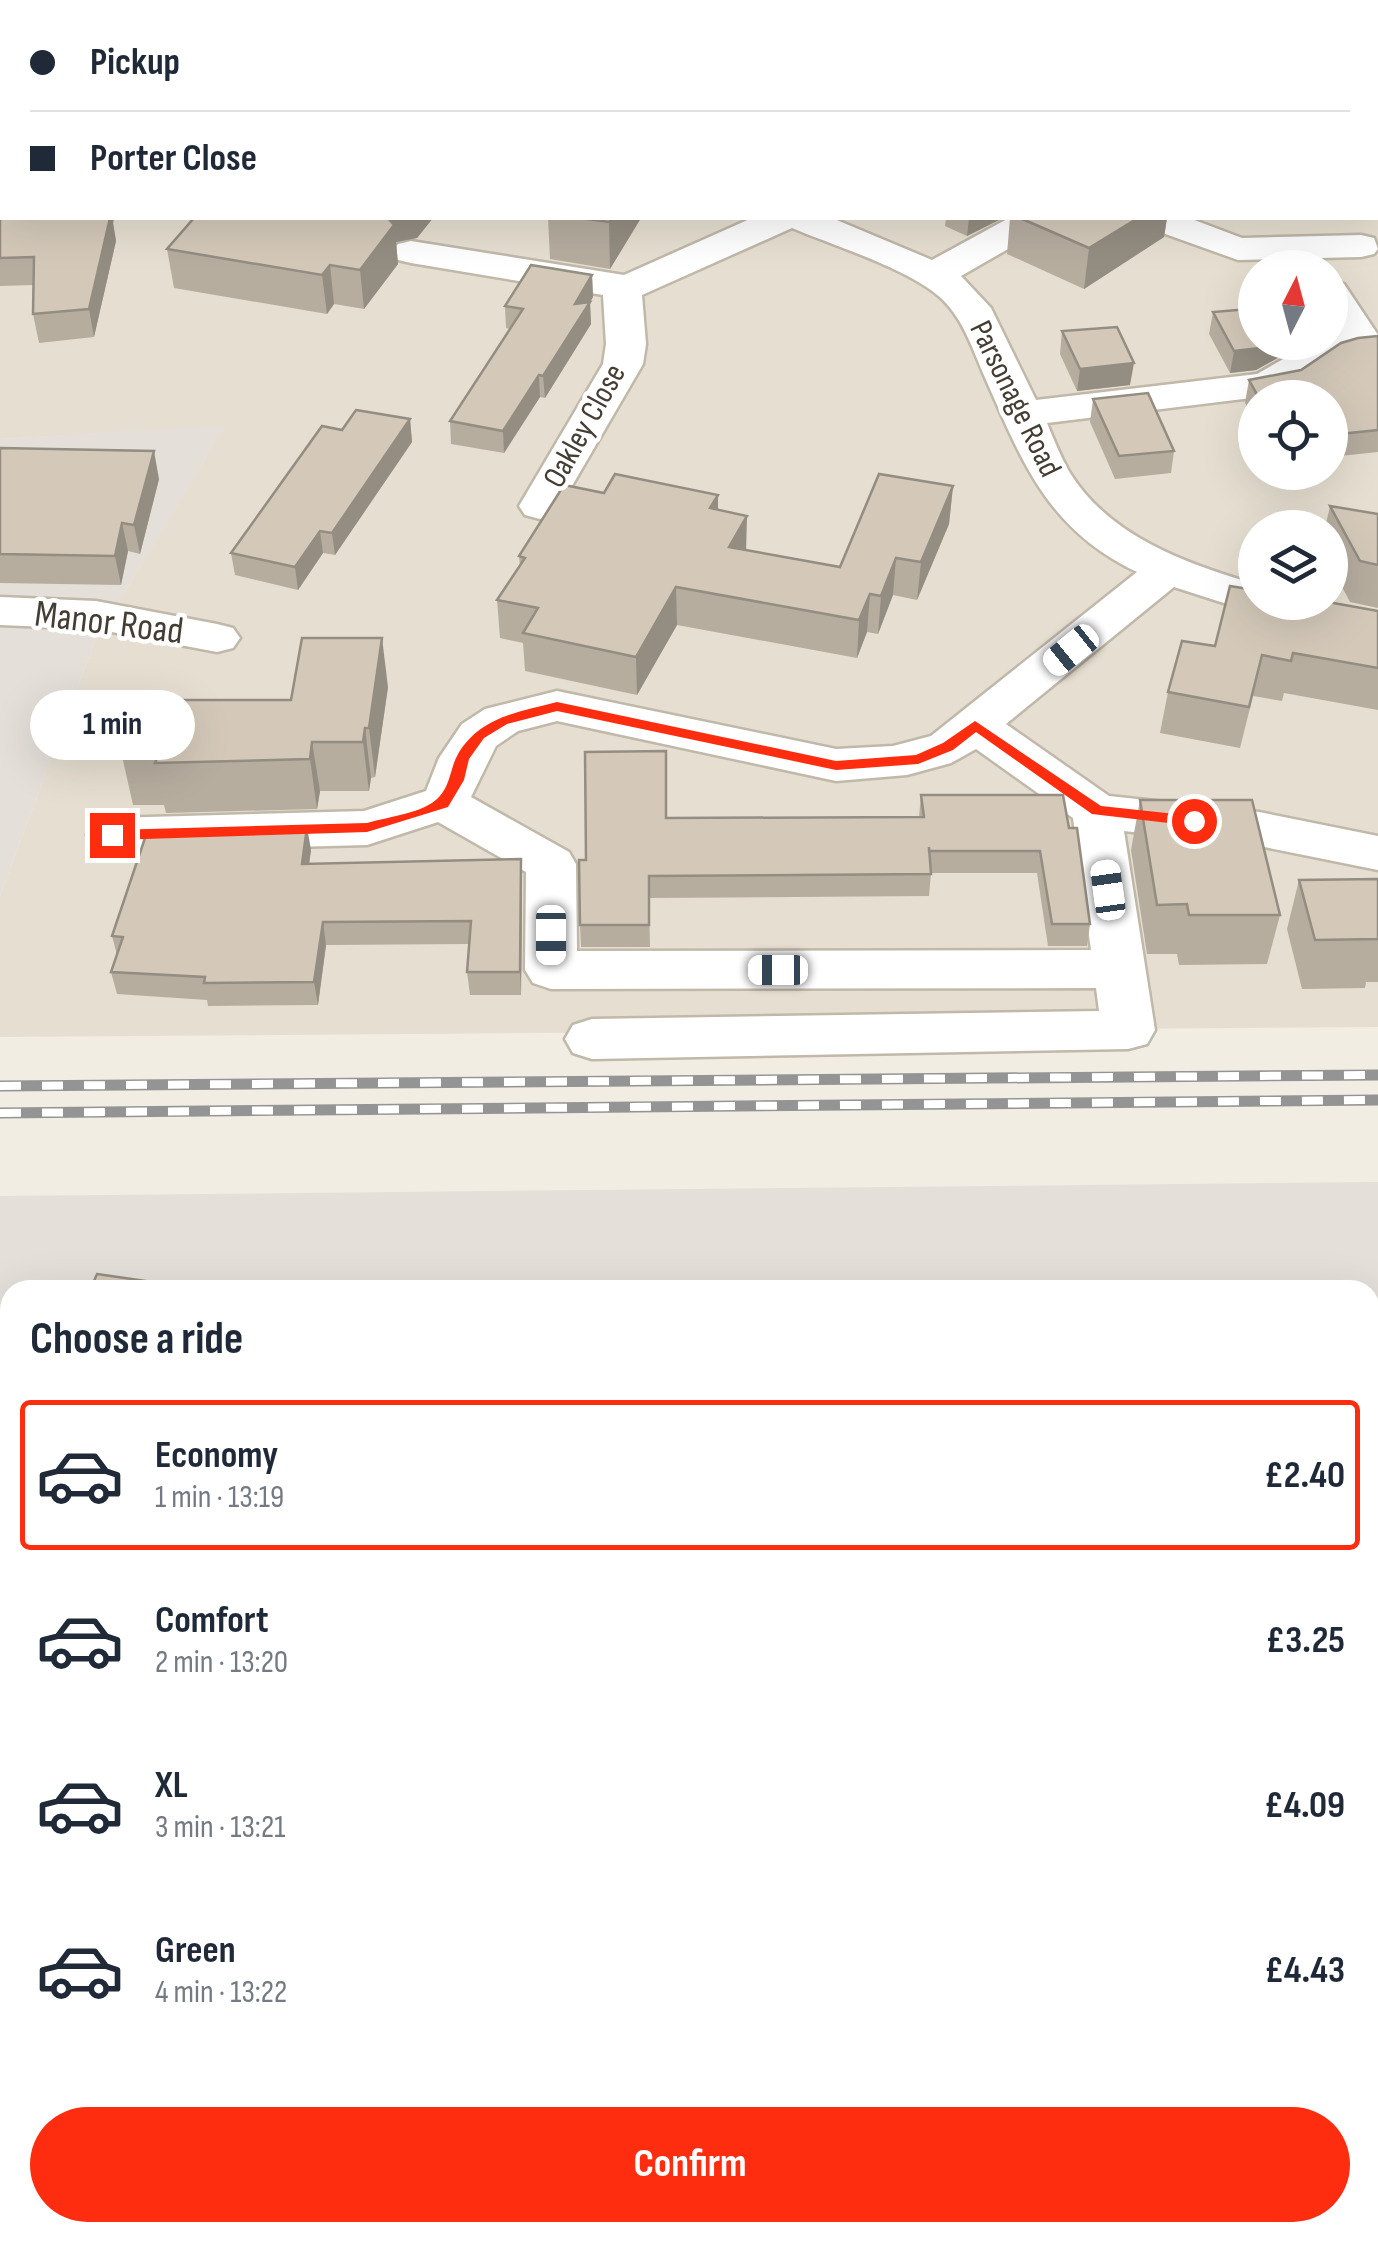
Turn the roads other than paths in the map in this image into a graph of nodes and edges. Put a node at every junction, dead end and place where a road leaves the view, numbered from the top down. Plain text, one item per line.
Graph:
1 (778, 220) edge
2 (806, 220) edge
3 (1031, 220) edge
4 (1161, 220) edge
5 (1361, 246) dead end
6 (412, 252) dead end
7 (934, 275) junction
8 (628, 287) junction
9 (1348, 320) edge
10 (1348, 345) edge
11 (1311, 360) edge
12 (1022, 414) junction
13 (540, 506) dead end
14 (1165, 572) junction
15 (1238, 594) edge
16 (0, 611) edge
17 (217, 638) dead end
18 (975, 725) junction
19 (442, 803) junction
20 (1097, 810) junction
21 (112, 835) dead end
22 (1378, 852) edge
23 (1119, 969) junction
24 (592, 1040) dead end

1 - 8 street
2 - 7 street, Parsonage Road
3 - 7 street
4 - 5 street
6 - 8 street
7 - 12 street, Parsonage Road
8 - 13 street, Oakley Close
9 - 10 street
11 - 12 street
12 - 14 street, Parsonage Road
14 - 15 street, Parsonage Road
14 - 18 street
16 - 17 street, Manor Road
18 - 19 street
18 - 20 street
19 - 21 street
19 - 23 street
20 - 22 street
20 - 23 street
23 - 24 street

